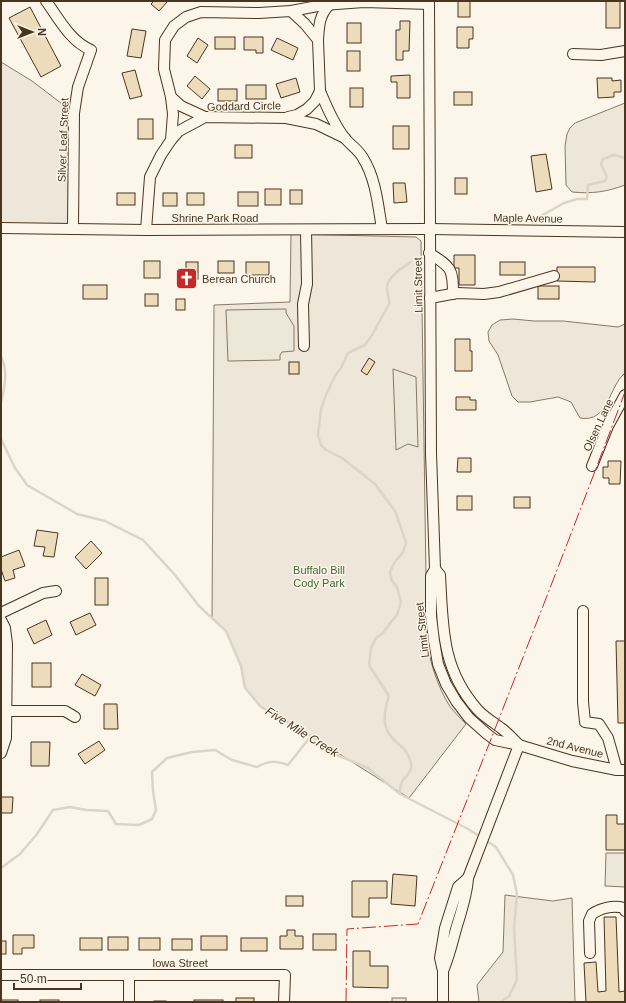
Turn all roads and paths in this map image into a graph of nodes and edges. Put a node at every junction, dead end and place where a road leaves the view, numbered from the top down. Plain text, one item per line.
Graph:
1 (46, 1) edge
2 (429, 2) edge
3 (329, 5) junction
4 (291, 11) junction
5 (318, 40) junction
6 (625, 51) edge
7 (573, 54) dead end
8 (320, 91) junction
9 (171, 97) junction
10 (205, 117) junction
11 (286, 118) junction
12 (345, 138) junction
13 (171, 140) junction
14 (1, 228) edge
15 (73, 228) junction
16 (382, 229) junction
17 (430, 229) junction
18 (146, 230) junction
19 (306, 230) junction
20 (625, 232) edge
21 (429, 253) junction
22 (554, 276) dead end
23 (453, 294) junction
24 (430, 298) junction
25 (304, 346) dead end
26 (625, 395) edge
27 (592, 466) dead end
28 (56, 590) dead end
29 (584, 611) dead end
30 (1, 614) edge
31 (1, 620) edge
32 (6, 711) junction
33 (75, 717) dead end
34 (519, 745) junction
35 (1, 753) edge
36 (621, 770) edge
37 (625, 911) edge
38 (590, 953) dead end
39 (1, 975) edge
40 (128, 976) junction
41 (129, 1002) edge
42 (284, 1002) edge
43 (443, 1002) edge

1 - 15 street, Silver Leaf Street
2 - 3 street
2 - 17 street, Limit Street
3 - 4 street
3 - 5 street
4 - 5 street
4 - 9 street
5 - 8 street
6 - 7 street
8 - 11 street
8 - 12 street, Goddard Circle
9 - 10 street
9 - 13 street
10 - 11 street, Goddard Circle
10 - 13 street, Goddard Circle
11 - 12 street, Goddard Circle
12 - 16 street, Goddard Circle
13 - 18 street, Goddard Circle
14 - 15 street, Shrine Park Road
15 - 18 street, Shrine Park Road
16 - 17 street, Shrine Park Road
16 - 19 street, Shrine Park Road
17 - 20 street, Maple Avenue
17 - 21 street, Limit Street
18 - 19 street, Shrine Park Road
19 - 25 street
21 - 23 street
21 - 24 street, Limit Street
22 - 23 street
23 - 24 street
24 - 34 street, Limit Street
26 - 27 street, Olsen Lane
28 - 30 street
29 - 36 street
31 - 32 street
32 - 33 street
32 - 35 street
34 - 36 street, 2nd Avenue
34 - 43 street
37 - 38 street
39 - 40 street, Iowa Street
40 - 41 street
40 - 42 street, Iowa Street

